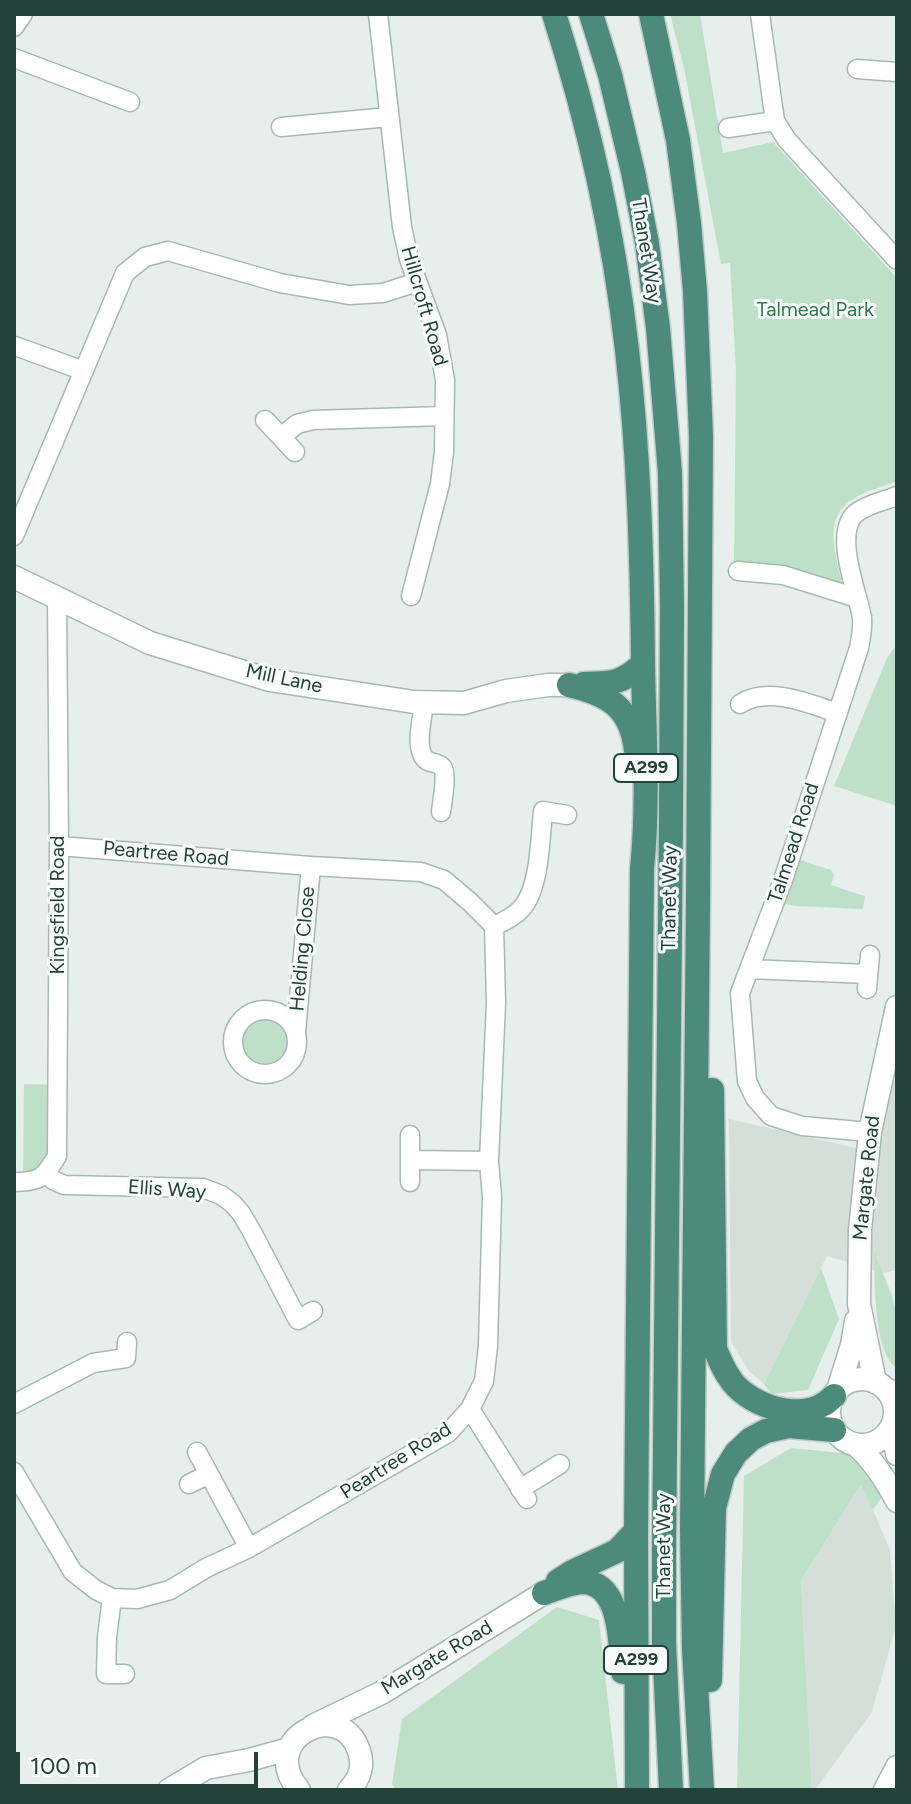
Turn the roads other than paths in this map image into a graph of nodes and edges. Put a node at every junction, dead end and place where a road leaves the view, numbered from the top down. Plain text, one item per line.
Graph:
1 (23, 14) edge
2 (378, 14) edge
3 (554, 14) edge
4 (591, 14) edge
5 (651, 14) edge
6 (760, 14) edge
7 (14, 27) edge
8 (14, 58) edge
9 (896, 66) edge
10 (857, 69) dead end
11 (130, 102) dead end
12 (389, 117) junction
13 (775, 121) junction
14 (281, 128) dead end
15 (728, 128) dead end
16 (897, 260) edge
17 (417, 282) junction
18 (15, 346) edge
19 (84, 371) junction
20 (444, 416) junction
21 (265, 420) dead end
22 (281, 437) junction
23 (295, 452) dead end
24 (897, 496) edge
25 (14, 536) edge
26 (738, 571) dead end
27 (14, 577) edge
28 (411, 596) dead end
29 (857, 598) junction
30 (57, 599) junction
31 (643, 664) junction
32 (569, 685) junction
33 (424, 702) junction
34 (740, 704) dead end
35 (837, 713) junction
36 (441, 812) dead end
37 (567, 815) dead end
38 (59, 846) junction
39 (311, 866) junction
40 (642, 869) junction
41 (698, 904) junction
42 (494, 926) junction
43 (749, 969) junction
44 (869, 973) dead end
45 (897, 1007) edge
46 (296, 1032) dead end
47 (870, 1132) junction
48 (410, 1135) dead end
49 (410, 1160) junction
50 (489, 1161) junction
51 (47, 1173) junction
52 (14, 1182) edge
53 (410, 1182) dead end
54 (859, 1304) junction
55 (313, 1311) dead end
56 (127, 1342) dead end
57 (885, 1387) edge
58 (836, 1393) junction
59 (14, 1404) edge
60 (470, 1409) junction
61 (894, 1421) edge
62 (834, 1430) junction
63 (856, 1445) junction
64 (197, 1452) dead end
65 (897, 1454) edge
66 (560, 1464) dead end
67 (14, 1472) edge
68 (209, 1474) junction
69 (189, 1484) dead end
70 (897, 1501) edge
71 (636, 1531) junction
72 (249, 1548) junction
73 (544, 1593) junction
74 (112, 1598) junction
75 (125, 1674) dead end
76 (370, 1697) junction
77 (313, 1726) junction
78 (358, 1746) junction
79 (289, 1749) junction
80 (249, 1760) junction
81 (897, 1767) edge
82 (361, 1769) junction
83 (297, 1787) edge
84 (169, 1790) edge
85 (349, 1790) edge
86 (370, 1790) edge
87 (637, 1790) edge
88 (671, 1790) edge
89 (703, 1790) edge
90 (885, 1790) edge

1 - 7 street
2 - 12 street, Hillcroft Road
3 - 31 highway, A299
4 - 88 highway, Thanet Way / A299
5 - 41 highway, Thanet Way / A299
6 - 13 street
8 - 11 street
9 - 10 street
12 - 14 street
12 - 17 street, Hillcroft Road
13 - 15 street
13 - 16 street
17 - 19 street
17 - 20 street, Hillcroft Road
18 - 19 street
19 - 25 street
20 - 22 street
20 - 28 street, Hillcroft Road
21 - 22 street
22 - 23 street
24 - 29 street, Talmead Road
26 - 29 street
27 - 30 street, Mill Lane
29 - 35 street, Talmead Road
30 - 33 street, Mill Lane
30 - 38 street, Kingsfield Road
31 - 32 highway
31 - 40 highway, A299
32 - 33 street, Mill Lane
32 - 40 highway
33 - 36 street
34 - 35 street
35 - 43 street, Talmead Road
37 - 42 street
38 - 39 street, Peartree Road
38 - 51 street, Kingsfield Road
39 - 42 street, Peartree Road
39 - 46 street, Helding Close
40 - 71 highway, A299
41 - 58 highway
41 - 89 highway, Thanet Way / A299
42 - 50 street, Peartree Road
43 - 44 street
43 - 47 street, Talmead Road
45 - 47 street, Margate Road
47 - 54 street, Margate Road
48 - 49 street
49 - 50 street
49 - 53 street
50 - 60 street, Peartree Road
51 - 52 street
51 - 55 street, Ellis Way
54 - 57 street, Margate Road
54 - 58 street, Margate Road
56 - 59 street
57 - 58 street
57 - 61 street
58 - 62 street
60 - 66 street
60 - 72 street, Peartree Road
61 - 63 street
61 - 65 street
62 - 63 street
62 - 89 highway
63 - 70 street
64 - 68 street
67 - 74 street
68 - 69 street
68 - 72 street
71 - 73 highway
71 - 87 highway, A299
72 - 74 street, Peartree Road
73 - 76 street, Margate Road
73 - 87 highway
74 - 75 street
76 - 77 street, Margate Road
76 - 78 street, Margate Road
77 - 78 street
77 - 79 street, Margate Road
78 - 82 street, Margate Road
79 - 80 street
79 - 83 street
80 - 83 street
80 - 84 street
81 - 90 street
82 - 85 street
82 - 86 street, Margate Road

